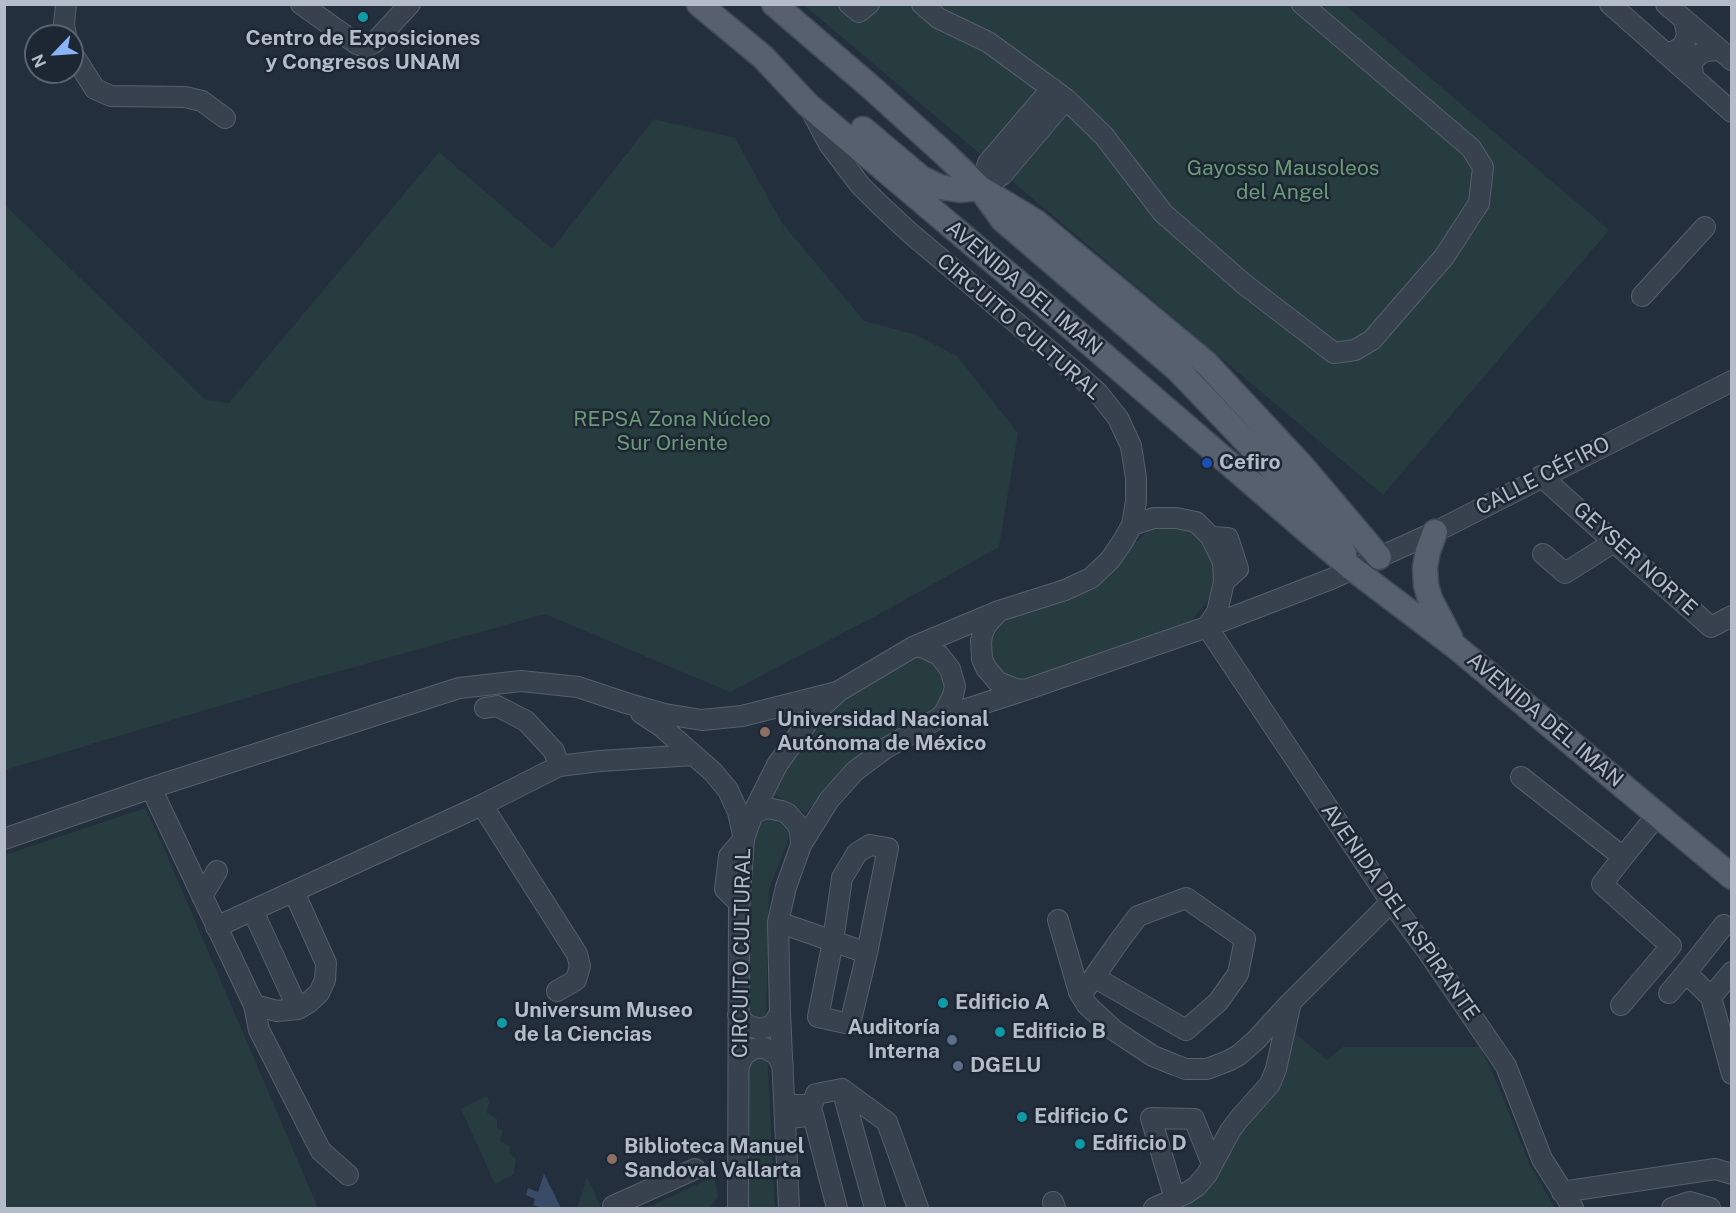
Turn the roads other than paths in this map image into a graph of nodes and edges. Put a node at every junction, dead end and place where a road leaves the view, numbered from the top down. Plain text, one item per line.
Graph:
1 (66, 4) edge
2 (301, 4) edge
3 (410, 4) edge
4 (699, 4) edge
5 (774, 4) edge
6 (849, 4) edge
7 (869, 4) edge
8 (922, 4) edge
9 (1302, 4) edge
10 (1610, 4) edge
11 (1666, 4) edge
12 (1684, 20) junction
13 (64, 24) edge
14 (1665, 52) junction
15 (1725, 55) edge
16 (763, 57) junction
17 (84, 72) edge
18 (1693, 77) junction
19 (1059, 94) junction
20 (808, 105) junction
21 (1731, 112) edge
22 (225, 118) dead end
23 (980, 188) junction
24 (1705, 227) dead end
25 (1642, 296) dead end
26 (1731, 381) edge
27 (1541, 476) junction
28 (1132, 525) junction
29 (1435, 532) junction
30 (1614, 542) junction
31 (1543, 554) dead end
32 (1379, 557) junction
33 (1353, 569) junction
34 (999, 611) junction
35 (1731, 615) edge
36 (1207, 627) junction
37 (913, 647) junction
38 (1456, 647) junction
39 (1025, 690) junction
40 (839, 691) junction
41 (626, 703) junction
42 (485, 708) dead end
43 (939, 718) junction
44 (694, 755) junction
45 (559, 766) junction
46 (1521, 777) dead end
47 (151, 788) junction
48 (482, 805) junction
49 (753, 813) junction
50 (1658, 814) junction
51 (4, 839) edge
52 (744, 839) junction
53 (801, 844) junction
54 (1623, 857) junction
55 (217, 871) dead end
56 (1731, 877) edge
57 (294, 891) junction
58 (202, 896) junction
59 (1391, 902) junction
60 (253, 911) junction
61 (1058, 920) dead end
62 (778, 922) junction
63 (1724, 925) dead end
64 (216, 927) junction
65 (833, 941) junction
66 (867, 953) junction
67 (1731, 972) edge
68 (1686, 973) junction
69 (1094, 977) junction
70 (557, 992) dead end
71 (1669, 993) dead end
72 (1081, 995) junction
73 (1711, 997) junction
74 (1291, 1002) junction
75 (254, 1005) junction
76 (1621, 1005) dead end
77 (298, 1009) junction
78 (780, 1013) junction
79 (738, 1016) junction
80 (739, 1065) junction
81 (783, 1067) junction
82 (1731, 1074) edge
83 (842, 1089) junction
84 (785, 1112) junction
85 (1212, 1164) junction
86 (695, 1169) dead end
87 (1731, 1174) edge
88 (348, 1175) dead end
89 (1175, 1199) junction
90 (1567, 1200) edge
91 (615, 1209) edge
92 (738, 1209) edge
93 (789, 1209) edge
94 (837, 1209) edge
95 (874, 1209) edge
96 (918, 1209) edge
97 (1154, 1209) edge
98 (1672, 1209) edge
99 (1710, 1209) edge

1 - 13 street
2 - 3 street
4 - 16 main road, AVENIDA DEL IMAN
5 - 23 main road, AVENIDA DEL IMAN
6 - 7 street
8 - 19 street
9 - 19 street
10 - 14 street
11 - 12 street
12 - 14 street
12 - 15 street
14 - 18 street
15 - 18 street
16 - 20 main road, AVENIDA DEL IMAN
16 - 23 main road
17 - 22 street
18 - 21 street
19 - 23 street
20 - 28 street, CIRCUITO CULTURAL
20 - 33 main road, AVENIDA DEL IMAN
23 - 32 main road
23 - 33 main road, AVENIDA DEL IMAN
24 - 25 street
26 - 27 street, CALLE CÉFIRO
27 - 29 street, CALLE CÉFIRO
27 - 30 street, GEYSER NORTE
28 - 34 street, CIRCUITO CULTURAL
28 - 36 street
29 - 32 street, CALLE CÉFIRO
29 - 38 main road
30 - 31 street
30 - 35 street, GEYSER NORTE
32 - 33 street, CALLE CÉFIRO
33 - 36 street, CIRCUITO CULTURAL
33 - 38 main road, AVENIDA DEL IMAN
34 - 37 street, CIRCUITO CULTURAL
34 - 39 street
36 - 39 street, CIRCUITO CULTURAL
36 - 59 street, AVENIDA DEL ASPIRANTE
37 - 40 street, CIRCUITO CULTURAL
37 - 43 street
38 - 50 main road, AVENIDA DEL IMAN
39 - 43 street, CIRCUITO CULTURAL
40 - 41 street
40 - 49 street, CIRCUITO CULTURAL
41 - 44 street
41 - 47 street
42 - 45 street
43 - 53 street, CIRCUITO CULTURAL
44 - 45 street
44 - 52 street
45 - 48 street
46 - 54 street
47 - 51 street
47 - 58 street
48 - 57 street
48 - 70 street
49 - 52 street, CIRCUITO CULTURAL
49 - 53 street
50 - 54 street
50 - 56 main road, AVENIDA DEL IMAN
52 - 79 street, CIRCUITO CULTURAL
53 - 62 street, CIRCUITO CULTURAL
54 - 76 street
55 - 58 street
57 - 60 street
57 - 77 street
58 - 64 street
59 - 74 street
59 - 90 street, AVENIDA DEL ASPIRANTE
60 - 64 street
60 - 77 street
61 - 72 street
62 - 65 street
62 - 78 street, CIRCUITO CULTURAL
63 - 68 street
64 - 75 street
65 - 66 street
65 - 66 street
65 - 66 street
67 - 73 street
68 - 71 street
68 - 73 street
69 - 69 street
69 - 72 street
72 - 74 street
73 - 82 street
74 - 85 street
75 - 77 street
75 - 88 street
78 - 79 street
78 - 81 street, CIRCUITO CULTURAL
79 - 80 street, CIRCUITO CULTURAL
80 - 81 street
80 - 92 street, CIRCUITO CULTURAL
81 - 84 street, CIRCUITO CULTURAL
83 - 84 street
83 - 95 street
83 - 96 street
84 - 93 street, CIRCUITO CULTURAL
84 - 94 street
85 - 89 street
85 - 89 street
86 - 91 street
87 - 90 street
89 - 97 street
98 - 99 street

